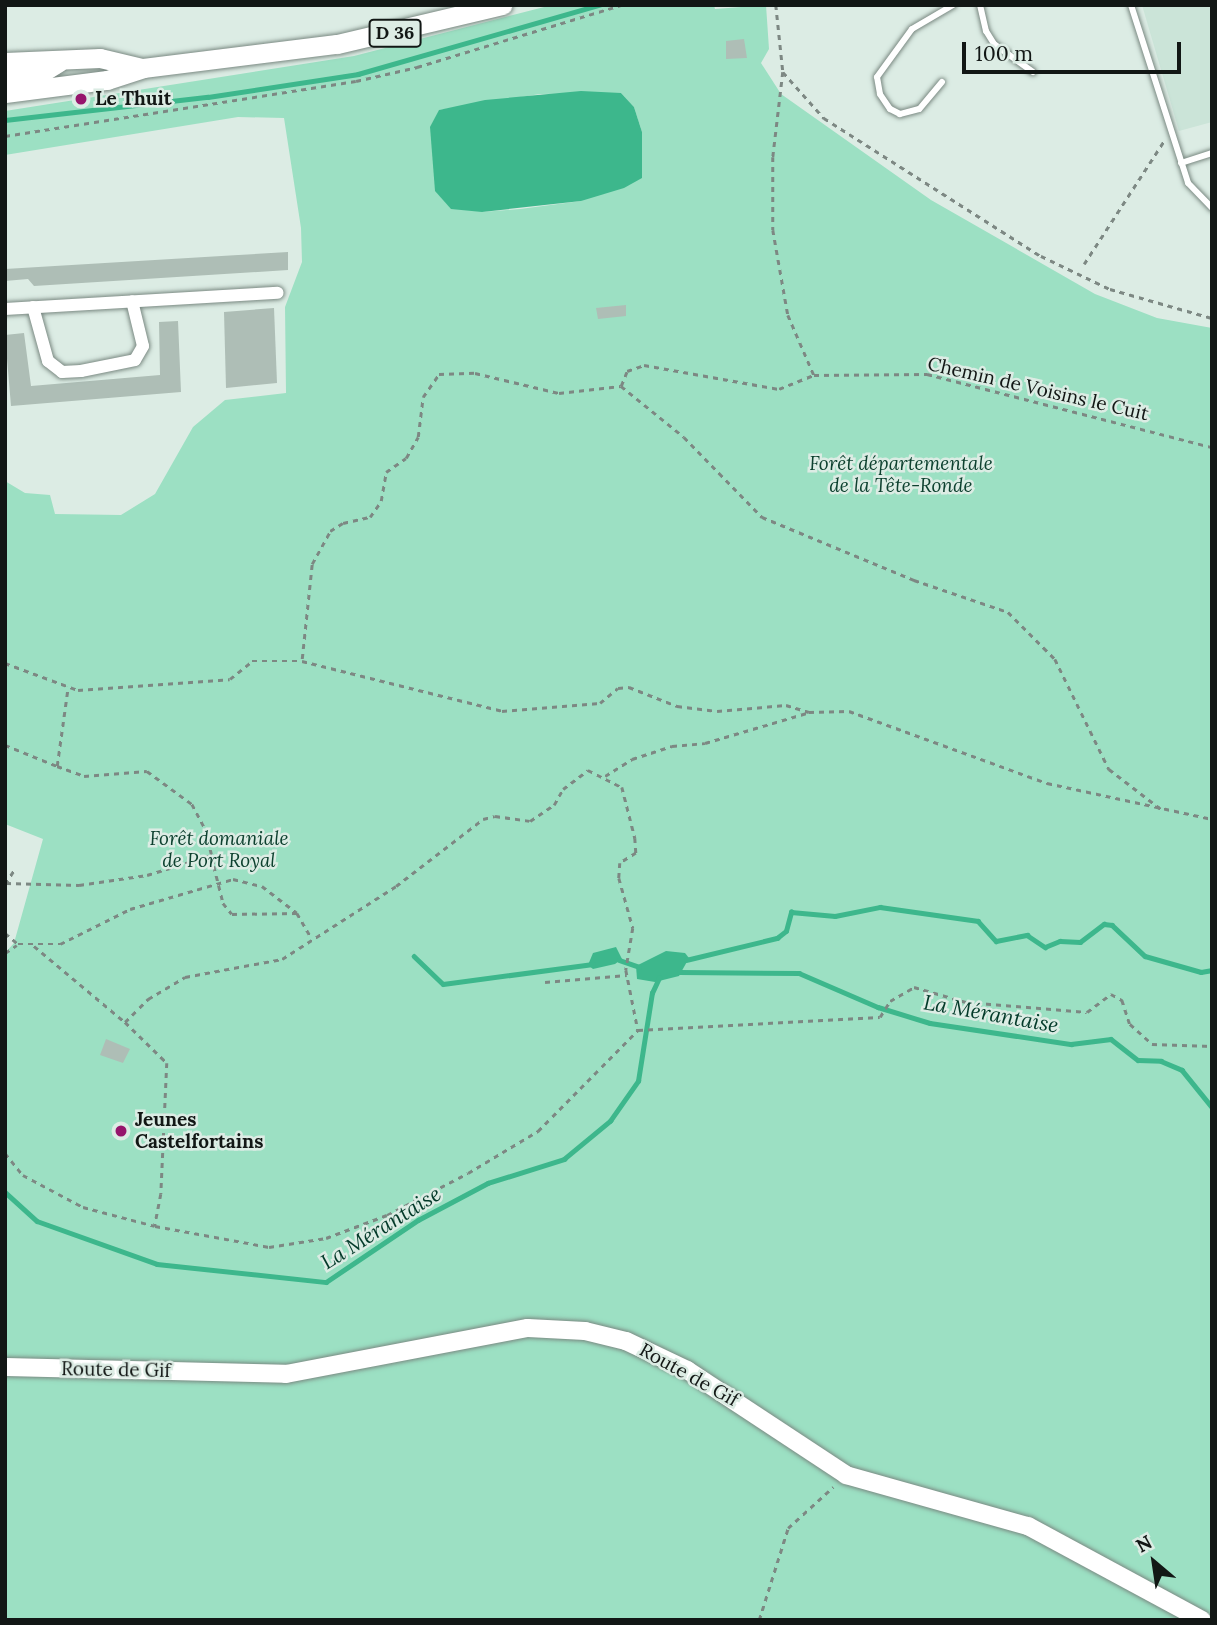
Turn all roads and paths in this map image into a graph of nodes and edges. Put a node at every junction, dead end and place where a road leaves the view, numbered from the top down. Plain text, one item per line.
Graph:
1 (502, 5) edge
2 (621, 5) edge
3 (776, 5) edge
4 (953, 5) edge
5 (980, 5) edge
6 (1132, 5) edge
7 (66, 58) junction
8 (5, 62) edge
9 (143, 68) junction
10 (783, 72) junction
11 (1032, 72) dead end
12 (5, 77) edge
13 (942, 82) dead end
14 (5, 93) edge
15 (1170, 132) junction
16 (5, 136) edge
17 (1212, 153) edge
18 (1181, 163) junction
19 (1212, 208) edge
20 (1084, 264) dead end
21 (278, 293) dead end
22 (132, 301) junction
23 (33, 307) junction
24 (5, 309) edge
25 (1212, 318) edge
26 (814, 375) junction
27 (621, 386) junction
28 (1212, 447) edge
29 (302, 661) junction
30 (5, 663) edge
31 (68, 687) junction
32 (809, 712) junction
33 (5, 745) edge
34 (57, 766) junction
35 (605, 776) junction
36 (1164, 811) junction
37 (1212, 819) edge
38 (212, 855) junction
39 (14, 870) dead end
40 (6, 883) edge
41 (297, 913) junction
42 (5, 933) edge
43 (312, 939) junction
44 (18, 944) junction
45 (34, 946) junction
46 (5, 953) edge
47 (627, 975) junction
48 (545, 982) dead end
49 (125, 1022) junction
50 (638, 1030) junction
51 (1212, 1046) edge
52 (5, 1153) edge
53 (155, 1226) junction
54 (5, 1367) edge
55 (846, 1475) junction
56 (760, 1620) edge
57 (1202, 1620) edge

1 - 9 main road, D 36
2 - 16 path
3 - 10 path
4 - 13 lane
5 - 11 lane
6 - 15 lane
7 - 8 main road, D 36
7 - 9 main road, D 36
7 - 12 main road, D 36
9 - 14 main road, D 36
10 - 25 path
10 - 26 path
15 - 18 lane
15 - 20 path
17 - 18 lane
18 - 19 lane
21 - 22 street
22 - 23 street
22 - 23 street
23 - 24 street
26 - 27 path, Chemin de Voisins le Cuit
26 - 28 path, Chemin de Voisins le Cuit
27 - 29 path
27 - 36 path
29 - 31 path
29 - 32 path
30 - 31 path
31 - 34 path
32 - 35 path
32 - 36 path
33 - 34 path
34 - 38 path
35 - 43 path
35 - 47 path
36 - 37 path
38 - 40 path
38 - 41 path, bridge
39 - 40 path
41 - 43 path
41 - 45 path
42 - 44 path
43 - 49 path
44 - 45 path
44 - 46 path
45 - 49 path
47 - 48 path
47 - 50 path
49 - 53 path
50 - 51 path
50 - 53 path
52 - 53 path
54 - 55 street, Route de Gif
55 - 56 path
55 - 57 street, Route de Gif

